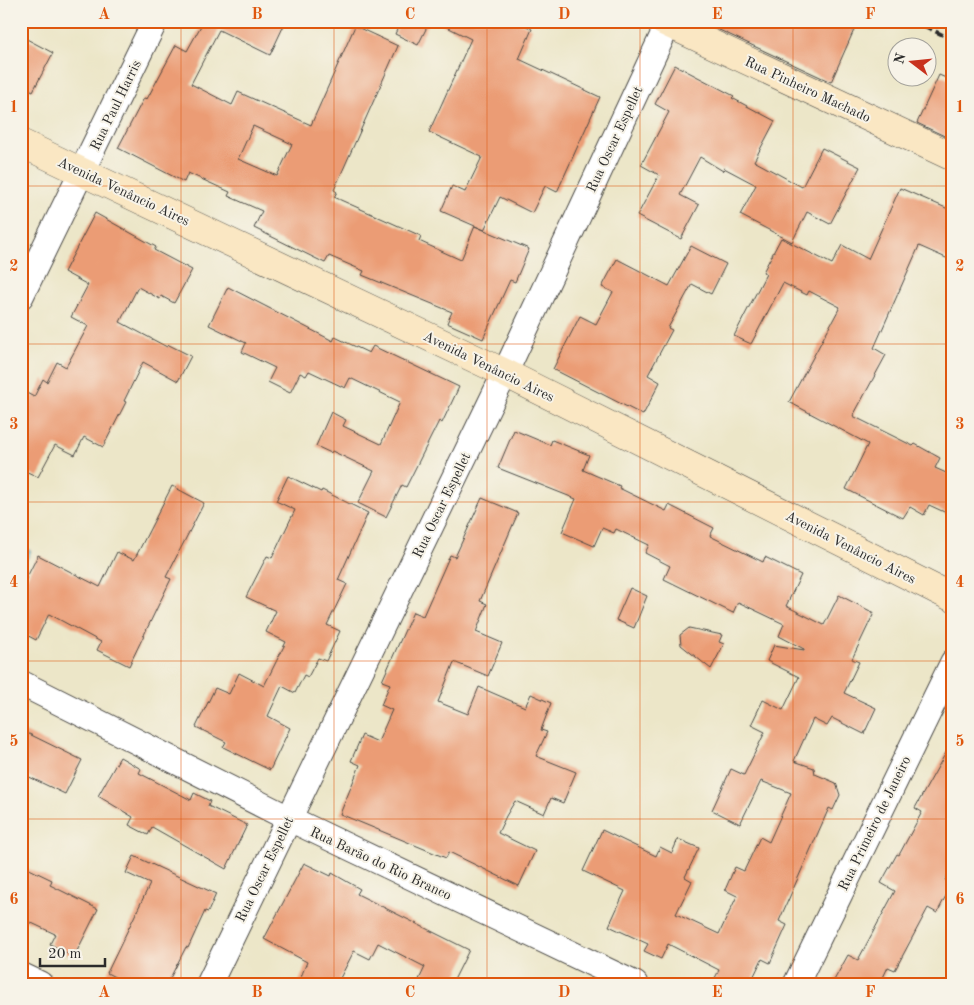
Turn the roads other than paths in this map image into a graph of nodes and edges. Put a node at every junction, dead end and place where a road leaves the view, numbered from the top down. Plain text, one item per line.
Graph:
1 (155, 21) edge
2 (665, 22) edge
3 (21, 144) edge
4 (953, 157) edge
5 (83, 172) junction
6 (21, 296) edge
7 (505, 373) junction
8 (953, 598) edge
9 (953, 662) edge
10 (21, 683) edge
11 (288, 818) junction
12 (21, 975) edge
13 (40, 984) edge
14 (208, 984) edge
15 (635, 984) edge
16 (796, 984) edge

1 - 5 street, Rua Paul Harris
2 - 4 street, Rua Pinheiro Machado
2 - 7 street, Rua Oscar Espellet
3 - 5 street, Avenida Venâncio Aires
5 - 6 street, Rua Paul Harris
5 - 7 street, Avenida Venâncio Aires
7 - 8 street, Avenida Venâncio Aires
7 - 11 street, Rua Oscar Espellet
9 - 16 street, Rua Primeiro de Janeiro
10 - 11 street, Rua Barão do Rio Branco
11 - 14 street, Rua Oscar Espellet
11 - 15 street, Rua Barão do Rio Branco
12 - 13 street

